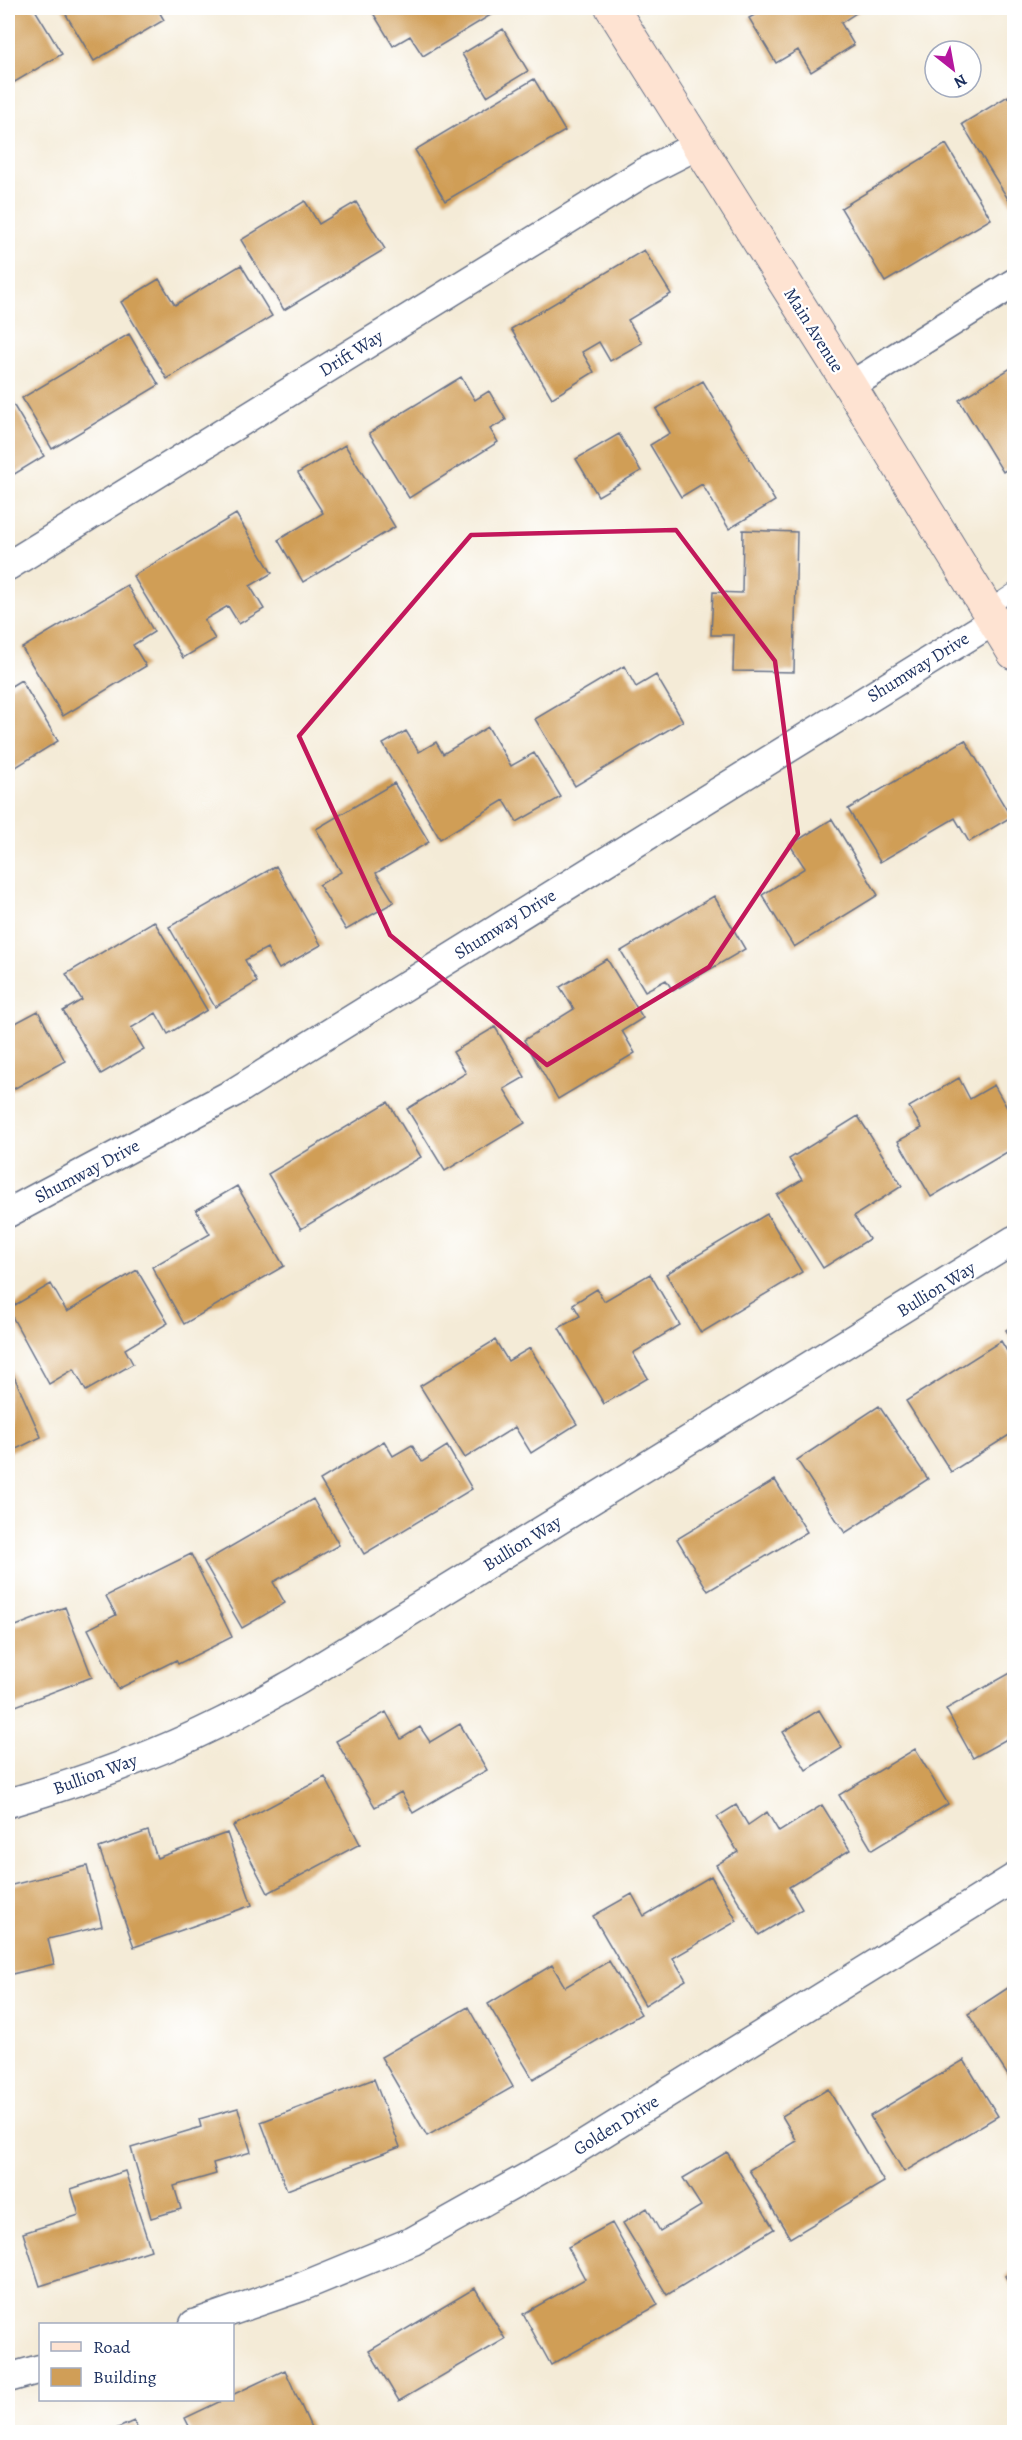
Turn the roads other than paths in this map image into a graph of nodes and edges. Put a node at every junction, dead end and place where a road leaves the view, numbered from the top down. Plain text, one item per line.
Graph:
1 (612, 8) edge
2 (698, 145) junction
3 (1014, 283) edge
4 (850, 386) junction
5 (8, 566) edge
6 (1014, 591) edge
7 (991, 615) junction
8 (1014, 653) edge
9 (8, 1213) edge
10 (1014, 1240) edge
11 (8, 1803) edge
12 (1014, 1878) edge
13 (199, 2323) edge
14 (39, 2369) edge
15 (8, 2378) edge

1 - 2 street, Main Avenue
2 - 4 street, Main Avenue
2 - 5 street, Drift Way
3 - 4 street
4 - 7 street, Main Avenue
6 - 7 lane
7 - 8 street, Main Avenue
7 - 9 street, Shumway Drive
10 - 11 street, Bullion Way
12 - 13 street, Golden Drive
14 - 15 street

